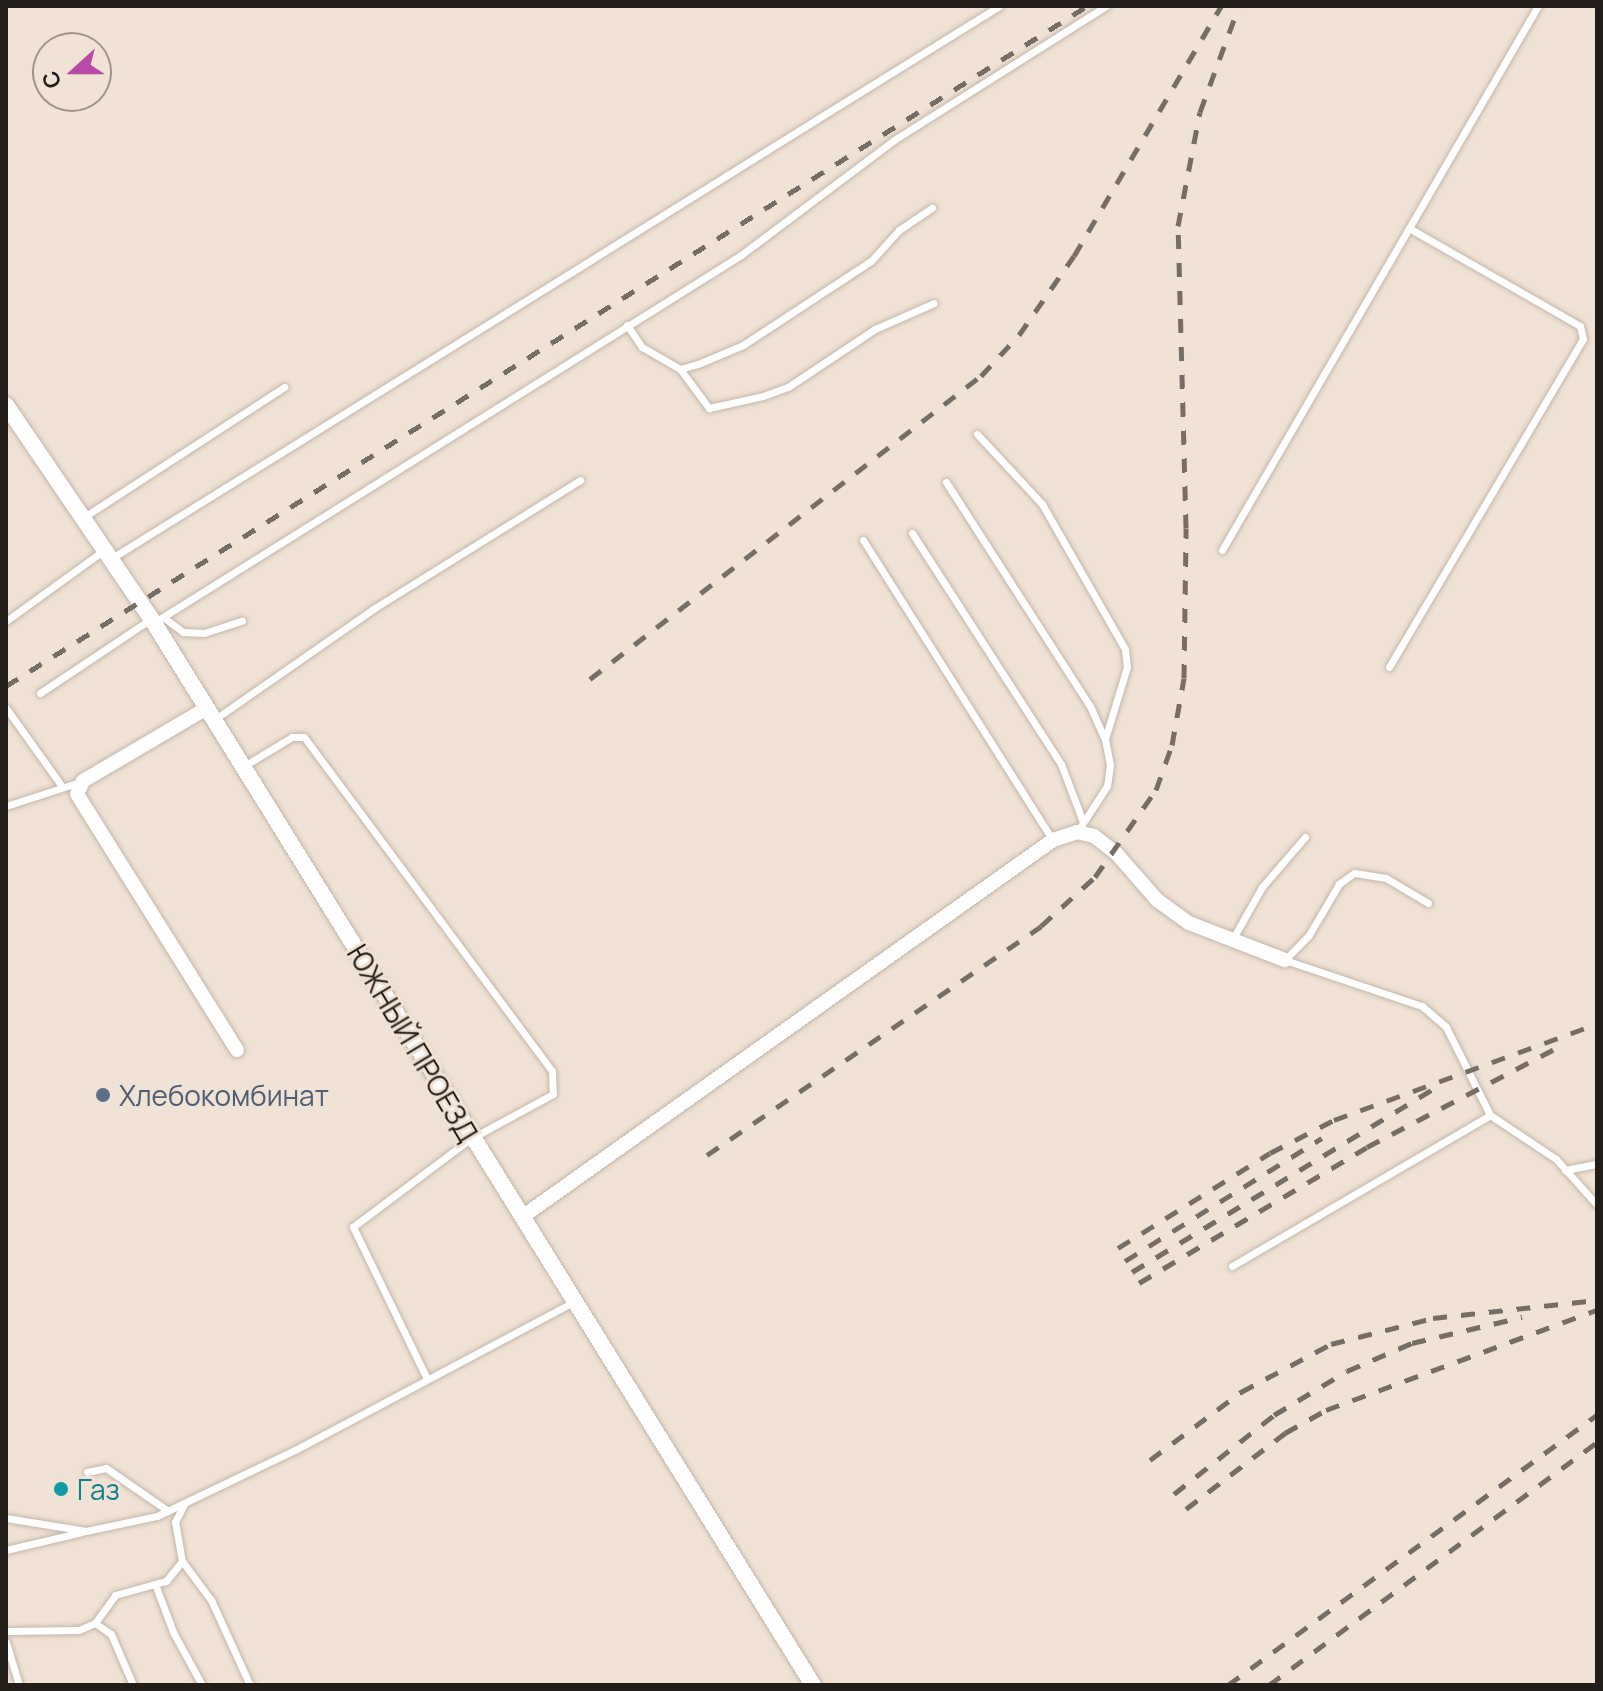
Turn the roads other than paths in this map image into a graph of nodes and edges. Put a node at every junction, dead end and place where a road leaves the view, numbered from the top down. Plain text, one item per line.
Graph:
1 (999, 6) edge
2 (1106, 6) edge
3 (1538, 6) edge
4 (932, 208) dead end
5 (1409, 228) junction
6 (934, 303) dead end
7 (627, 325) junction
8 (680, 369) junction
9 (284, 387) dead end
10 (6, 405) edge
11 (977, 434) dead end
12 (580, 480) dead end
13 (946, 482) dead end
14 (84, 517) junction
15 (912, 533) dead end
16 (863, 540) dead end
17 (1222, 550) dead end
18 (109, 554) junction
19 (156, 620) junction
20 (6, 621) edge
21 (242, 621) dead end
22 (1389, 667) dead end
23 (40, 693) dead end
24 (6, 708) edge
25 (211, 714) junction
26 (1105, 739) junction
27 (244, 766) junction
28 (83, 781) junction
29 (61, 785) junction
30 (6, 806) edge
31 (1080, 827) junction
32 (1305, 837) dead end
33 (1053, 840) junction
34 (1428, 903) dead end
35 (1232, 940) junction
36 (1285, 960) junction
37 (237, 1050) dead end
38 (1490, 1115) junction
39 (470, 1139) junction
40 (1597, 1164) edge
41 (1565, 1170) junction
42 (1597, 1205) edge
43 (522, 1217) junction
44 (1232, 1266) dead end
45 (573, 1302) junction
46 (426, 1377) junction
47 (87, 1472) dead end
48 (184, 1504) junction
49 (168, 1511) junction
50 (6, 1518) edge
51 (86, 1531) junction
52 (6, 1550) edge
53 (182, 1561) junction
54 (155, 1584) junction
55 (95, 1623) junction
56 (6, 1631) edge
57 (6, 1642) edge
58 (19, 1685) edge
59 (133, 1685) edge
60 (202, 1685) edge
61 (250, 1685) edge
62 (813, 1685) edge

1 - 18 lane
2 - 7 lane
3 - 5 lane
4 - 8 lane
5 - 17 lane
5 - 22 lane
6 - 8 lane
7 - 8 lane
7 - 19 lane
9 - 14 lane
10 - 14 street, ЮЖНЫЙ ПРОЕЗД
11 - 26 lane
12 - 25 lane
13 - 26 lane
14 - 18 street, ЮЖНЫЙ ПРОЕЗД
15 - 31 lane
16 - 33 lane
18 - 19 street, ЮЖНЫЙ ПРОЕЗД
18 - 20 lane
19 - 21 lane
19 - 23 lane
19 - 25 street, ЮЖНЫЙ ПРОЕЗД
24 - 29 lane
25 - 27 street, ЮЖНЫЙ ПРОЕЗД
25 - 28 street
26 - 31 lane
27 - 39 street, ЮЖНЫЙ ПРОЕЗД
27 - 39 lane
28 - 29 lane
28 - 37 street
29 - 30 lane
31 - 33 street
31 - 35 street
32 - 35 lane
33 - 43 street
34 - 36 lane
35 - 36 street
36 - 38 lane
38 - 41 lane
38 - 44 lane
39 - 43 street, ЮЖНЫЙ ПРОЕЗД
39 - 46 lane
40 - 41 lane
41 - 42 lane
43 - 45 street, ЮЖНЫЙ ПРОЕЗД
45 - 46 lane
45 - 62 street, ЮЖНЫЙ ПРОЕЗД
46 - 48 lane
47 - 49 lane
48 - 49 lane
48 - 53 lane
49 - 51 lane
50 - 51 lane
51 - 52 lane
53 - 54 lane
53 - 61 lane
54 - 55 lane
54 - 60 lane
55 - 56 lane
55 - 59 lane
57 - 58 lane

